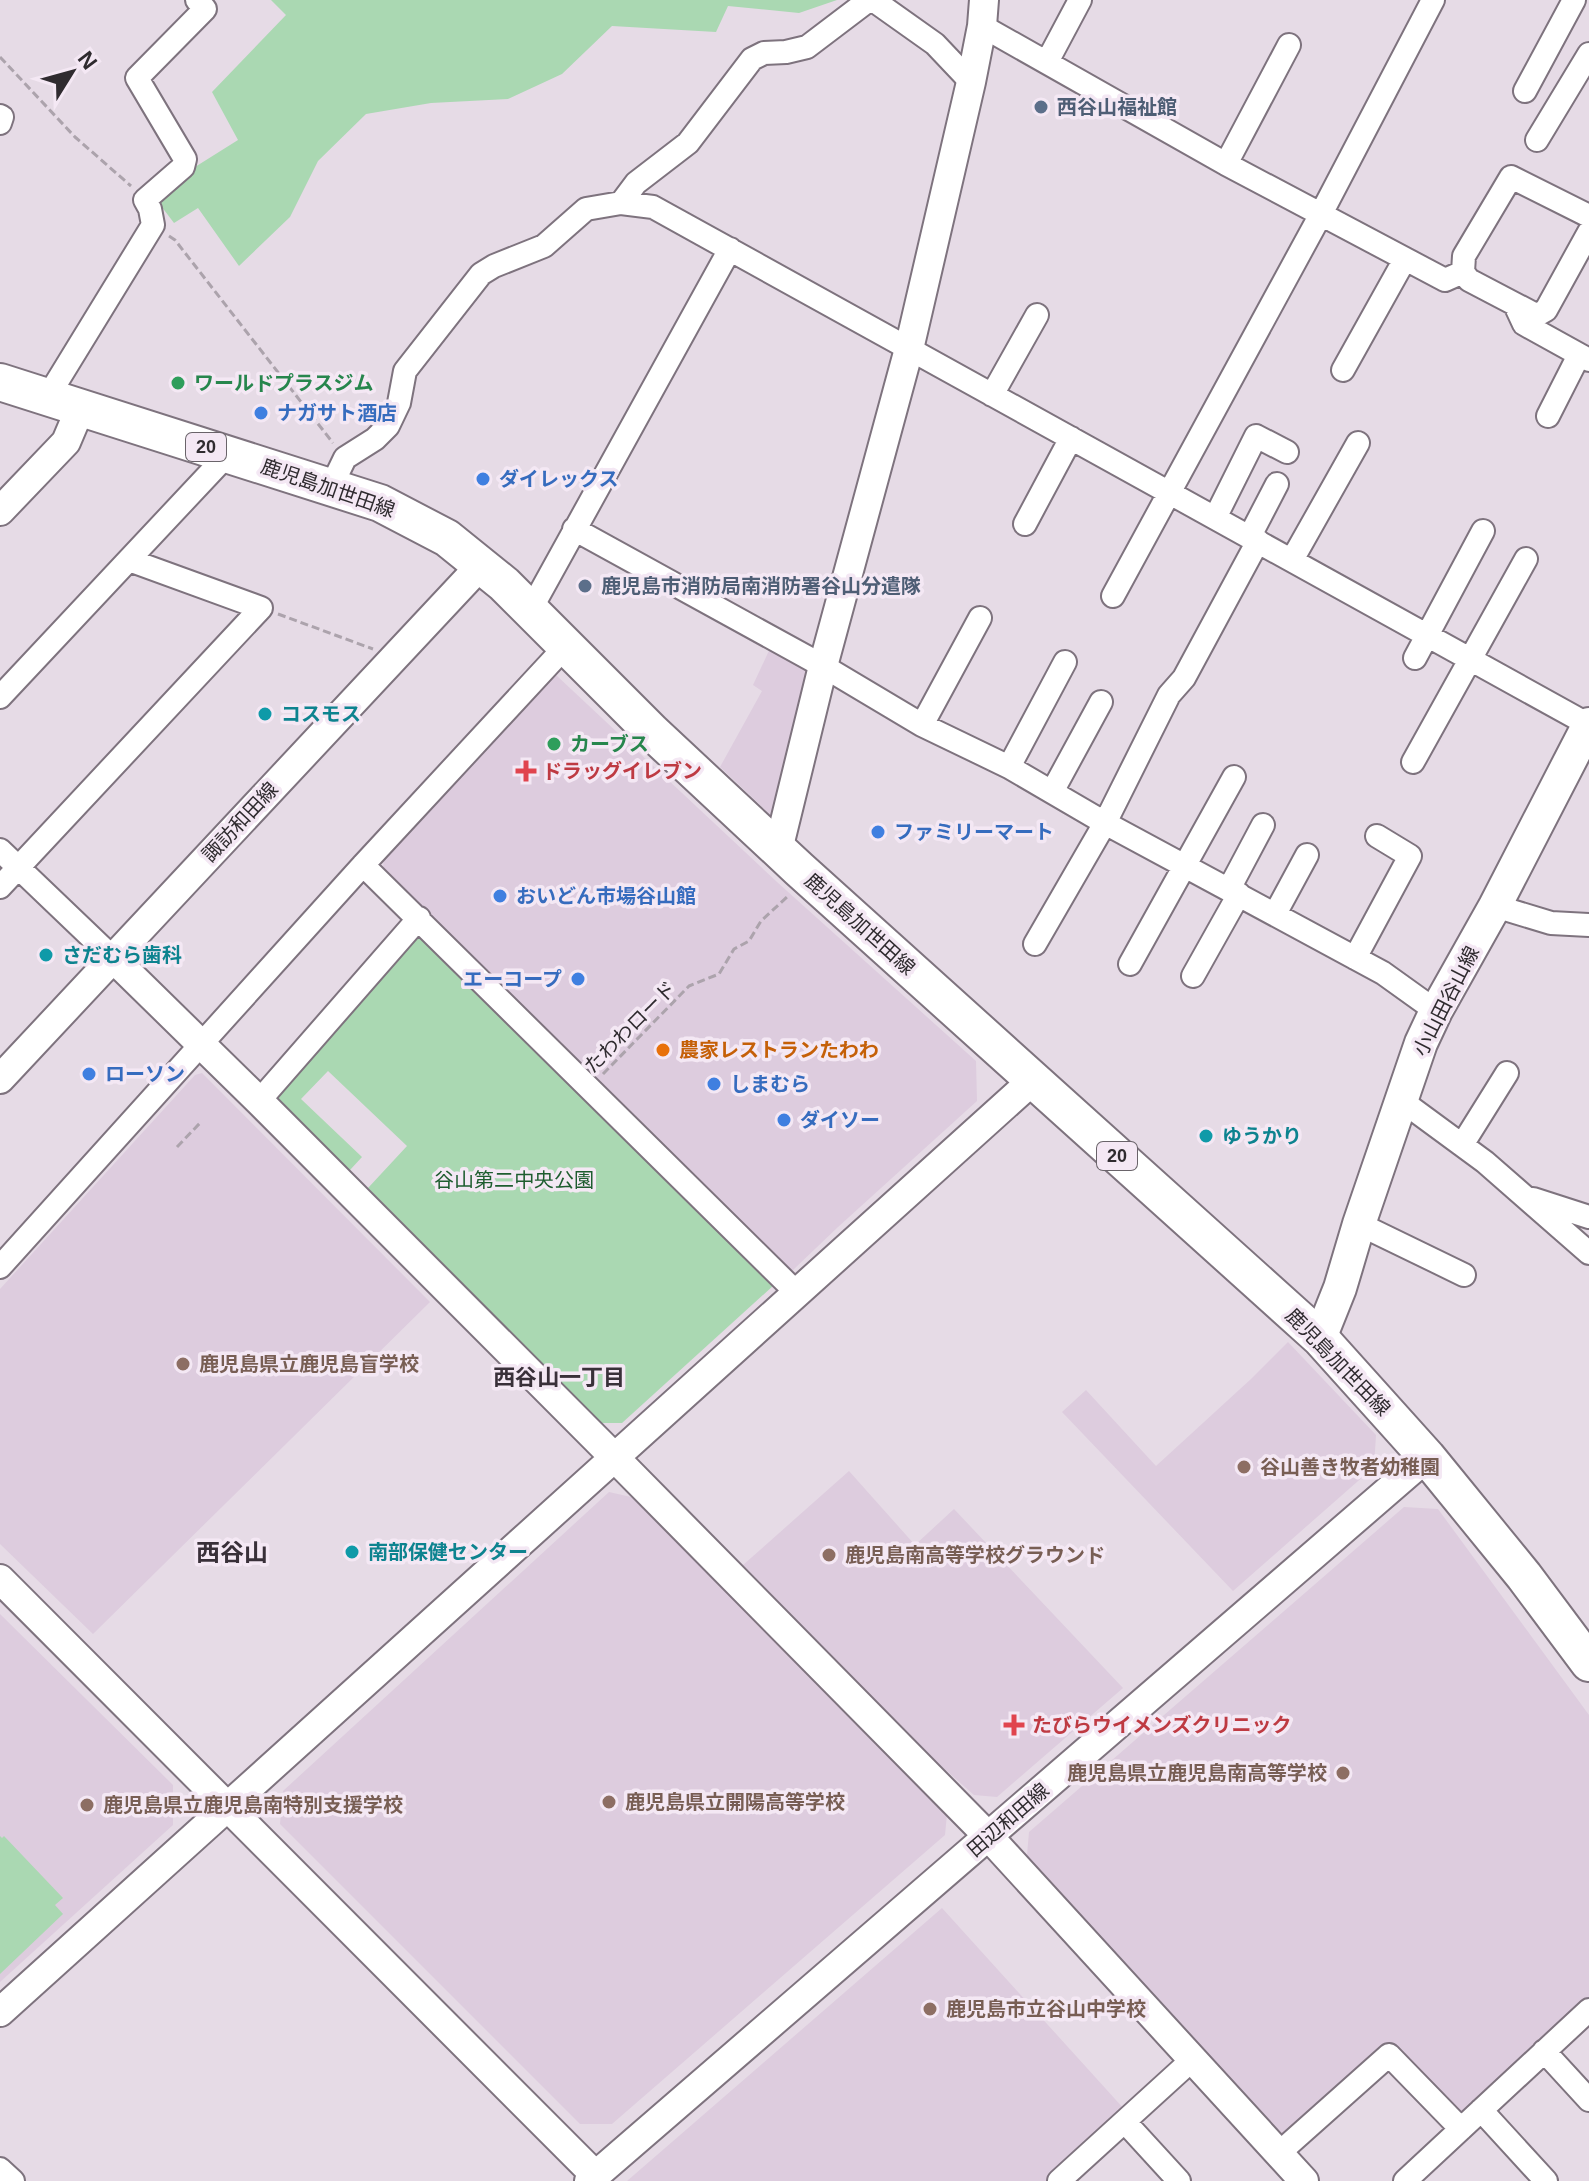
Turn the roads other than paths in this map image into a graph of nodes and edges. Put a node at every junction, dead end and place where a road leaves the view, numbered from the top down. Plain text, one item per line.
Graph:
1 (197, 0) edge
2 (871, 0) edge
3 (1080, 0) edge
4 (1433, 0) edge
5 (1574, 0) edge
6 (983, 13) edge
7 (1289, 45) dead end
8 (1589, 54) edge
9 (1047, 62) junction
10 (971, 82) junction
11 (1525, 91) dead end
12 (0, 116) edge
13 (0, 123) edge
14 (1537, 140) dead end
15 (1226, 164) junction
16 (621, 203) junction
17 (1321, 214) junction
18 (1589, 216) edge
19 (1589, 232) edge
20 (730, 249) junction
21 (1405, 259) junction
22 (1463, 272) junction
23 (1515, 304) junction
24 (1037, 315) dead end
25 (909, 349) junction
26 (1584, 358) edge
27 (1343, 370) dead end
28 (0, 382) edge
29 (992, 395) junction
30 (64, 404) junction
31 (1548, 416) dead end
32 (1071, 438) junction
33 (1358, 443) dead end
34 (1287, 452) dead end
35 (228, 454) junction
36 (338, 472) junction
37 (1277, 484) dead end
38 (1166, 490) junction
39 (0, 511) edge
40 (1215, 518) junction
41 (1025, 524) dead end
42 (574, 529) junction
43 (1483, 531) dead end
44 (1254, 539) junction
45 (1526, 559) dead end
46 (129, 560) junction
47 (1292, 560) junction
48 (481, 565) junction
49 (1108, 593) dead end
50 (530, 611) junction
51 (980, 618) dead end
52 (1427, 635) junction
53 (565, 647) junction
54 (1415, 658) dead end
55 (1471, 659) junction
56 (1065, 662) dead end
57 (823, 666) junction
58 (0, 697) edge
59 (1101, 702) dead end
60 (922, 725) junction
61 (1588, 730) edge
62 (1413, 762) dead end
63 (1009, 767) junction
64 (1234, 777) dead end
65 (1052, 792) junction
66 (1105, 823) junction
67 (1263, 825) dead end
68 (1377, 836) dead end
69 (0, 850) edge
70 (778, 850) junction
71 (1307, 855) dead end
72 (363, 865) junction
73 (1185, 865) junction
74 (18, 868) junction
75 (0, 887) edge
76 (1234, 891) junction
77 (1495, 906) junction
78 (1275, 914) junction
79 (419, 918) junction
80 (1589, 925) edge
81 (1035, 944) dead end
82 (113, 958) junction
83 (1355, 958) junction
84 (1130, 964) dead end
85 (1193, 976) dead end
86 (1436, 1011) junction
87 (202, 1045) junction
88 (1507, 1073) dead end
89 (0, 1079) edge
90 (1033, 1080) junction
91 (259, 1101) junction
92 (1402, 1101) junction
93 (1462, 1145) junction
94 (1524, 1196) junction
95 (1589, 1217) edge
96 (1359, 1224) junction
97 (1589, 1253) edge
98 (0, 1267) edge
99 (1464, 1275) dead end
100 (797, 1293) junction
101 (1320, 1338) junction
102 (1427, 1457) junction
103 (615, 1458) junction
104 (0, 1579) edge
105 (1589, 1663) edge
106 (227, 1807) junction
107 (989, 1837) junction
108 (1589, 2010) edge
109 (0, 2012) edge
110 (1544, 2051) junction
111 (1193, 2059) junction
112 (1589, 2100) edge
113 (1481, 2110) junction
114 (1125, 2122) junction
115 (1461, 2129) junction
116 (1279, 2153) junction
117 (0, 2169) edge
118 (1417, 2177) edge
119 (593, 2178) edge
120 (1061, 2180) edge
121 (13, 2181) edge
122 (1179, 2181) edge
123 (1304, 2181) edge
124 (1546, 2181) edge

1 - 30 street
2 - 10 street
2 - 16 street
3 - 9 street
4 - 17 street
5 - 11 street
6 - 9 street
6 - 10 street
7 - 15 street
8 - 14 street
9 - 15 street
10 - 25 street
12 - 13 street
15 - 17 street
16 - 20 street
16 - 36 street
17 - 21 street
17 - 38 street
18 - 22 street
19 - 23 street
20 - 25 street
20 - 42 street
21 - 22 street
21 - 27 street
22 - 23 street
23 - 26 street
24 - 29 street
25 - 29 street
25 - 57 street
26 - 31 street
28 - 30 main road, 鹿児島加世田線 / 20
29 - 32 street
30 - 35 main road, 鹿児島加世田線 / 20
30 - 39 street
32 - 38 street
32 - 41 street
33 - 47 street
34 - 40 street
35 - 36 main road, 鹿児島加世田線 / 20
35 - 46 street
36 - 48 main road, 鹿児島加世田線 / 20
37 - 44 street
38 - 40 street
38 - 49 street
40 - 44 street
42 - 50 street
42 - 57 street
43 - 52 street
44 - 47 street
44 - 66 street
45 - 55 street
46 - 58 street
46 - 74 street
47 - 52 street
48 - 50 main road, 鹿児島加世田線 / 20
48 - 82 street, 諏訪和田線
50 - 53 main road, 鹿児島加世田線 / 20
51 - 60 street
52 - 54 street
52 - 55 street
53 - 70 main road, 鹿児島加世田線 / 20
53 - 72 street
55 - 61 street
55 - 62 street
56 - 63 street
57 - 60 street
57 - 70 street
59 - 65 street
60 - 63 street
61 - 77 main road, 小山田谷山線
63 - 65 street
64 - 73 street
65 - 66 street
66 - 73 street
66 - 81 street
67 - 76 street
68 - 83 street
69 - 74 street
70 - 90 main road, 鹿児島加世田線 / 20
71 - 78 street
72 - 79 street
72 - 87 street
73 - 76 street
73 - 84 street
74 - 75 street
74 - 82 street
76 - 78 street
76 - 85 street
77 - 80 street
77 - 86 main road, 小山田谷山線
78 - 83 street
79 - 91 street
79 - 100 street
82 - 87 street
82 - 89 street, 諏訪和田線
83 - 86 street
86 - 92 main road, 小山田谷山線
87 - 91 street
87 - 98 street
88 - 93 street
90 - 100 street
90 - 101 main road, 鹿児島加世田線 / 20
91 - 103 street
92 - 93 street
92 - 96 main road, 小山田谷山線
93 - 94 street
94 - 95 street
94 - 97 street
96 - 99 street
96 - 101 main road, 小山田谷山線
100 - 103 street
101 - 102 main road, 鹿児島加世田線 / 20
102 - 105 main road, 鹿児島加世田線 / 20
102 - 107 street, 田辺和田線
103 - 106 street
103 - 107 street
104 - 106 street
106 - 109 street
106 - 119 street
107 - 111 street
107 - 119 street, 田辺和田線
108 - 110 street
110 - 112 street
110 - 113 street
111 - 114 street
111 - 116 street
113 - 115 street
113 - 124 street
114 - 120 street
114 - 122 street
115 - 116 street
115 - 118 street
116 - 123 street
117 - 121 street

